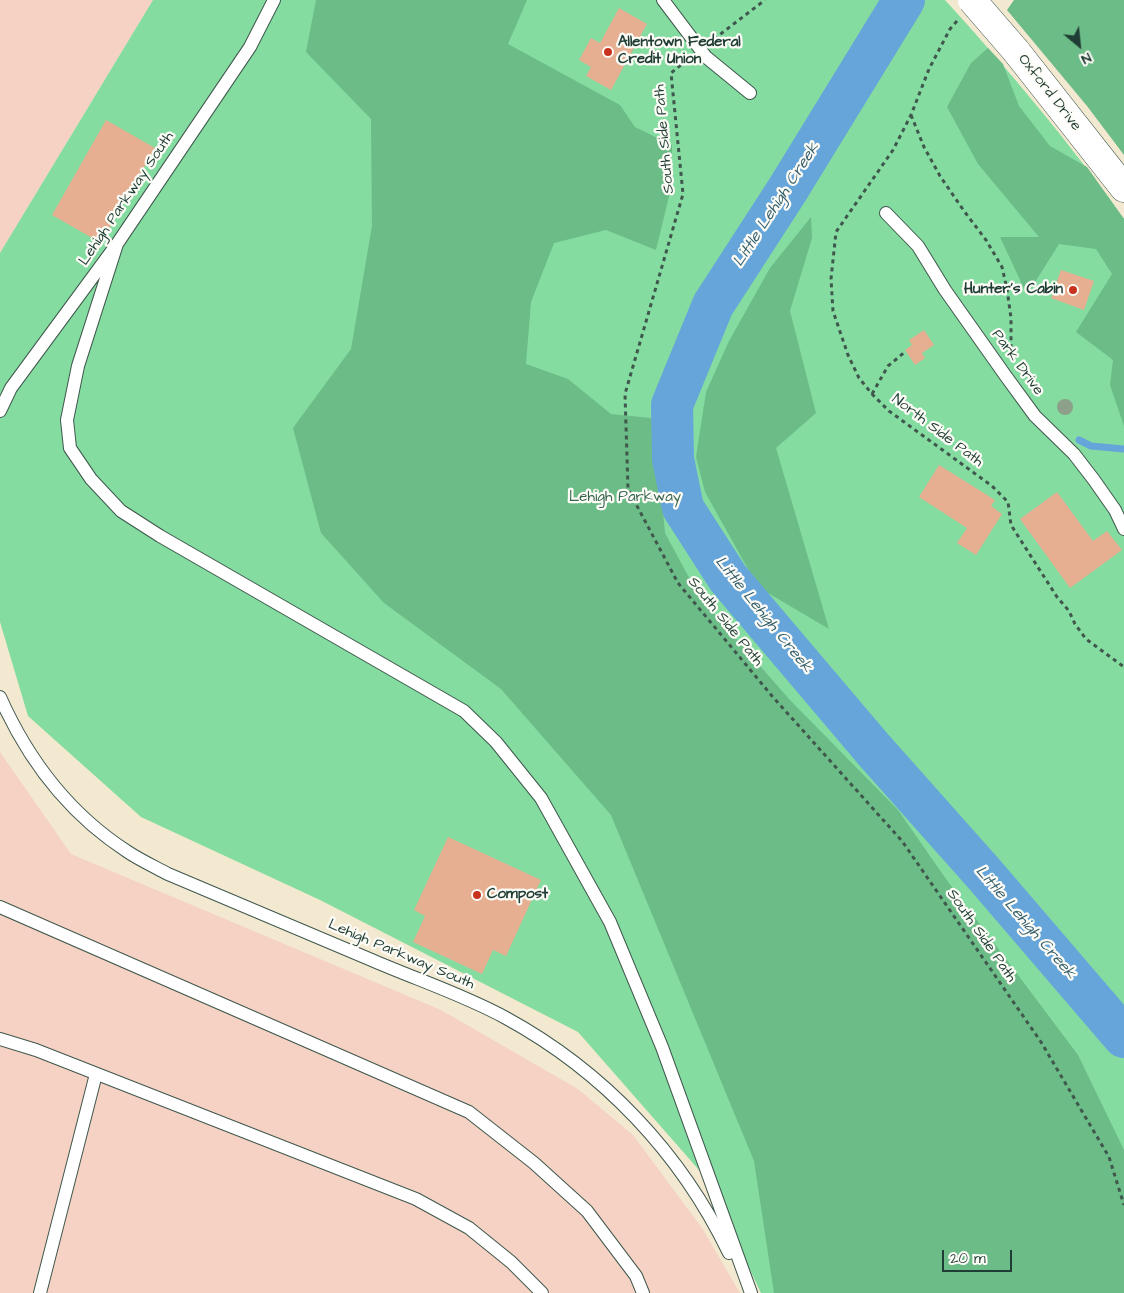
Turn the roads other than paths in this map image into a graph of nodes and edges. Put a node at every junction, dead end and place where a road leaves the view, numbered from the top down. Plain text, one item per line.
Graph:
1 (274, 0) edge
2 (663, 0) edge
3 (967, 7) edge
4 (750, 93) dead end
5 (1124, 188) edge
6 (886, 213) dead end
7 (117, 244) junction
8 (0, 411) edge
9 (1124, 529) edge
10 (0, 697) edge
11 (0, 907) edge
12 (0, 1039) edge
13 (96, 1074) junction
14 (40, 1293) edge
15 (542, 1293) edge
16 (643, 1293) edge
17 (750, 1293) edge

1 - 7 lane, Lehigh Parkway South
2 - 4 lane
3 - 5 main road, Oxford Drive, bridge
6 - 9 lane, Park Drive
7 - 8 lane, Lehigh Parkway South
7 - 17 lane
10 - 17 lane, Lehigh Parkway South
11 - 16 lane
12 - 13 lane
13 - 14 lane
13 - 15 lane

